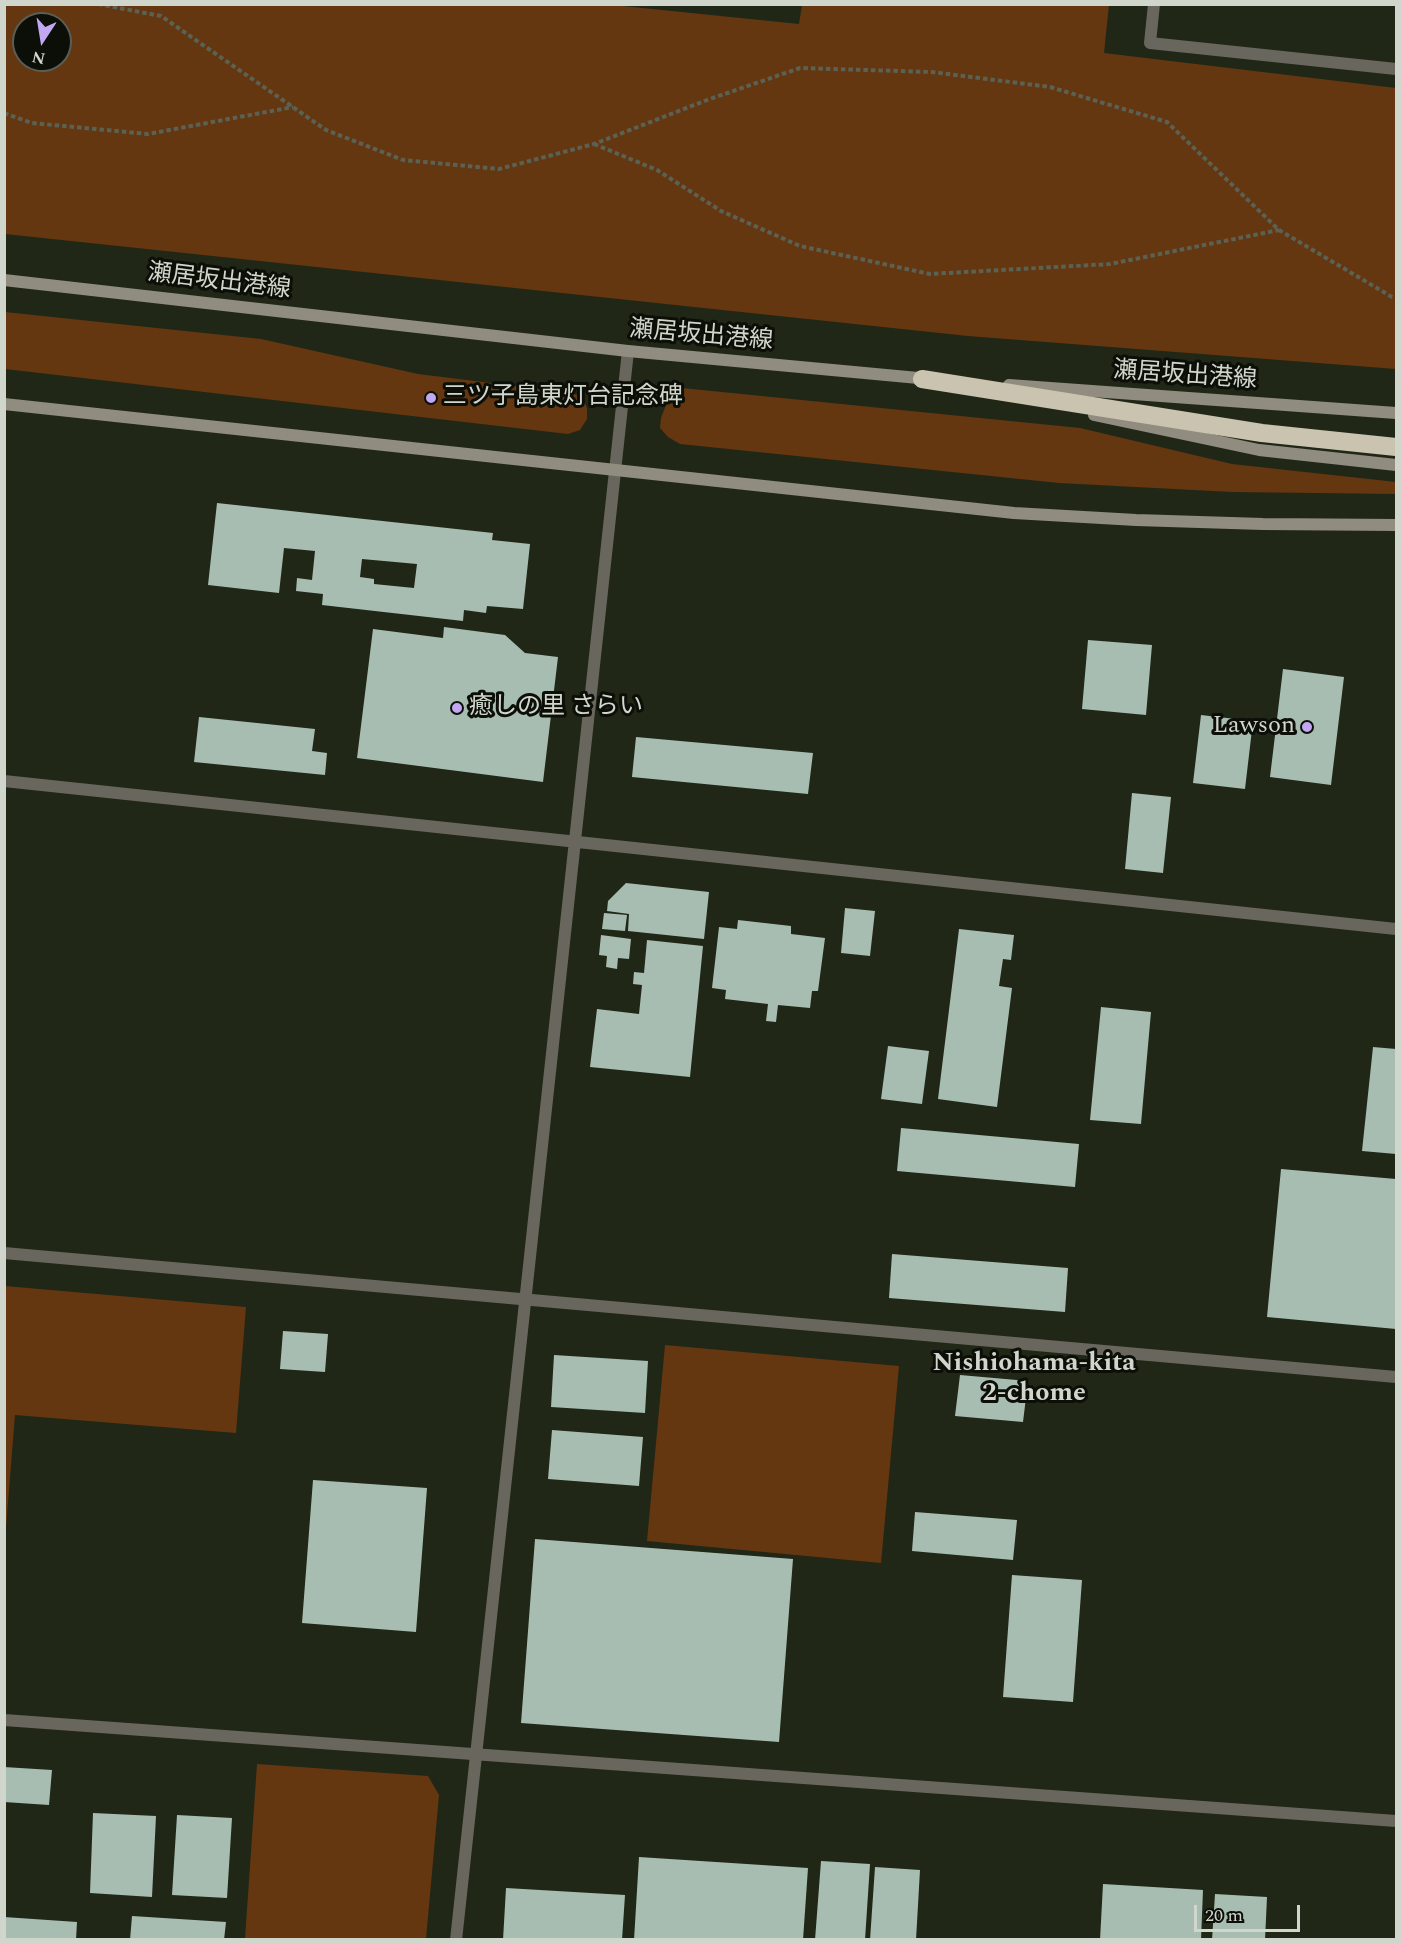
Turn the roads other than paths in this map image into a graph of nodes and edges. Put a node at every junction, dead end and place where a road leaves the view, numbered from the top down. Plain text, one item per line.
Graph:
1 (1154, 4) edge
2 (1396, 69) edge
3 (4, 280) edge
4 (628, 351) junction
5 (922, 379) junction
6 (4, 404) edge
7 (1396, 413) edge
8 (1396, 447) edge
9 (1396, 465) edge
10 (615, 470) junction
11 (1396, 525) edge
12 (4, 781) edge
13 (575, 842) junction
14 (1396, 929) edge
15 (4, 1253) edge
16 (525, 1300) junction
17 (1396, 1377) edge
18 (4, 1720) edge
19 (476, 1754) junction
20 (1396, 1821) edge
21 (456, 1940) edge

1 - 2 street
3 - 4 main road, 瀬居坂出港線
4 - 5 main road, 瀬居坂出港線
4 - 10 street
5 - 7 main road, 瀬居坂出港線
5 - 8 highway
5 - 9 main road
6 - 10 main road
10 - 11 main road
10 - 13 street
12 - 13 street
13 - 14 street
13 - 16 street
15 - 16 street
16 - 17 street
16 - 19 street
18 - 19 street
19 - 20 street
19 - 21 street

